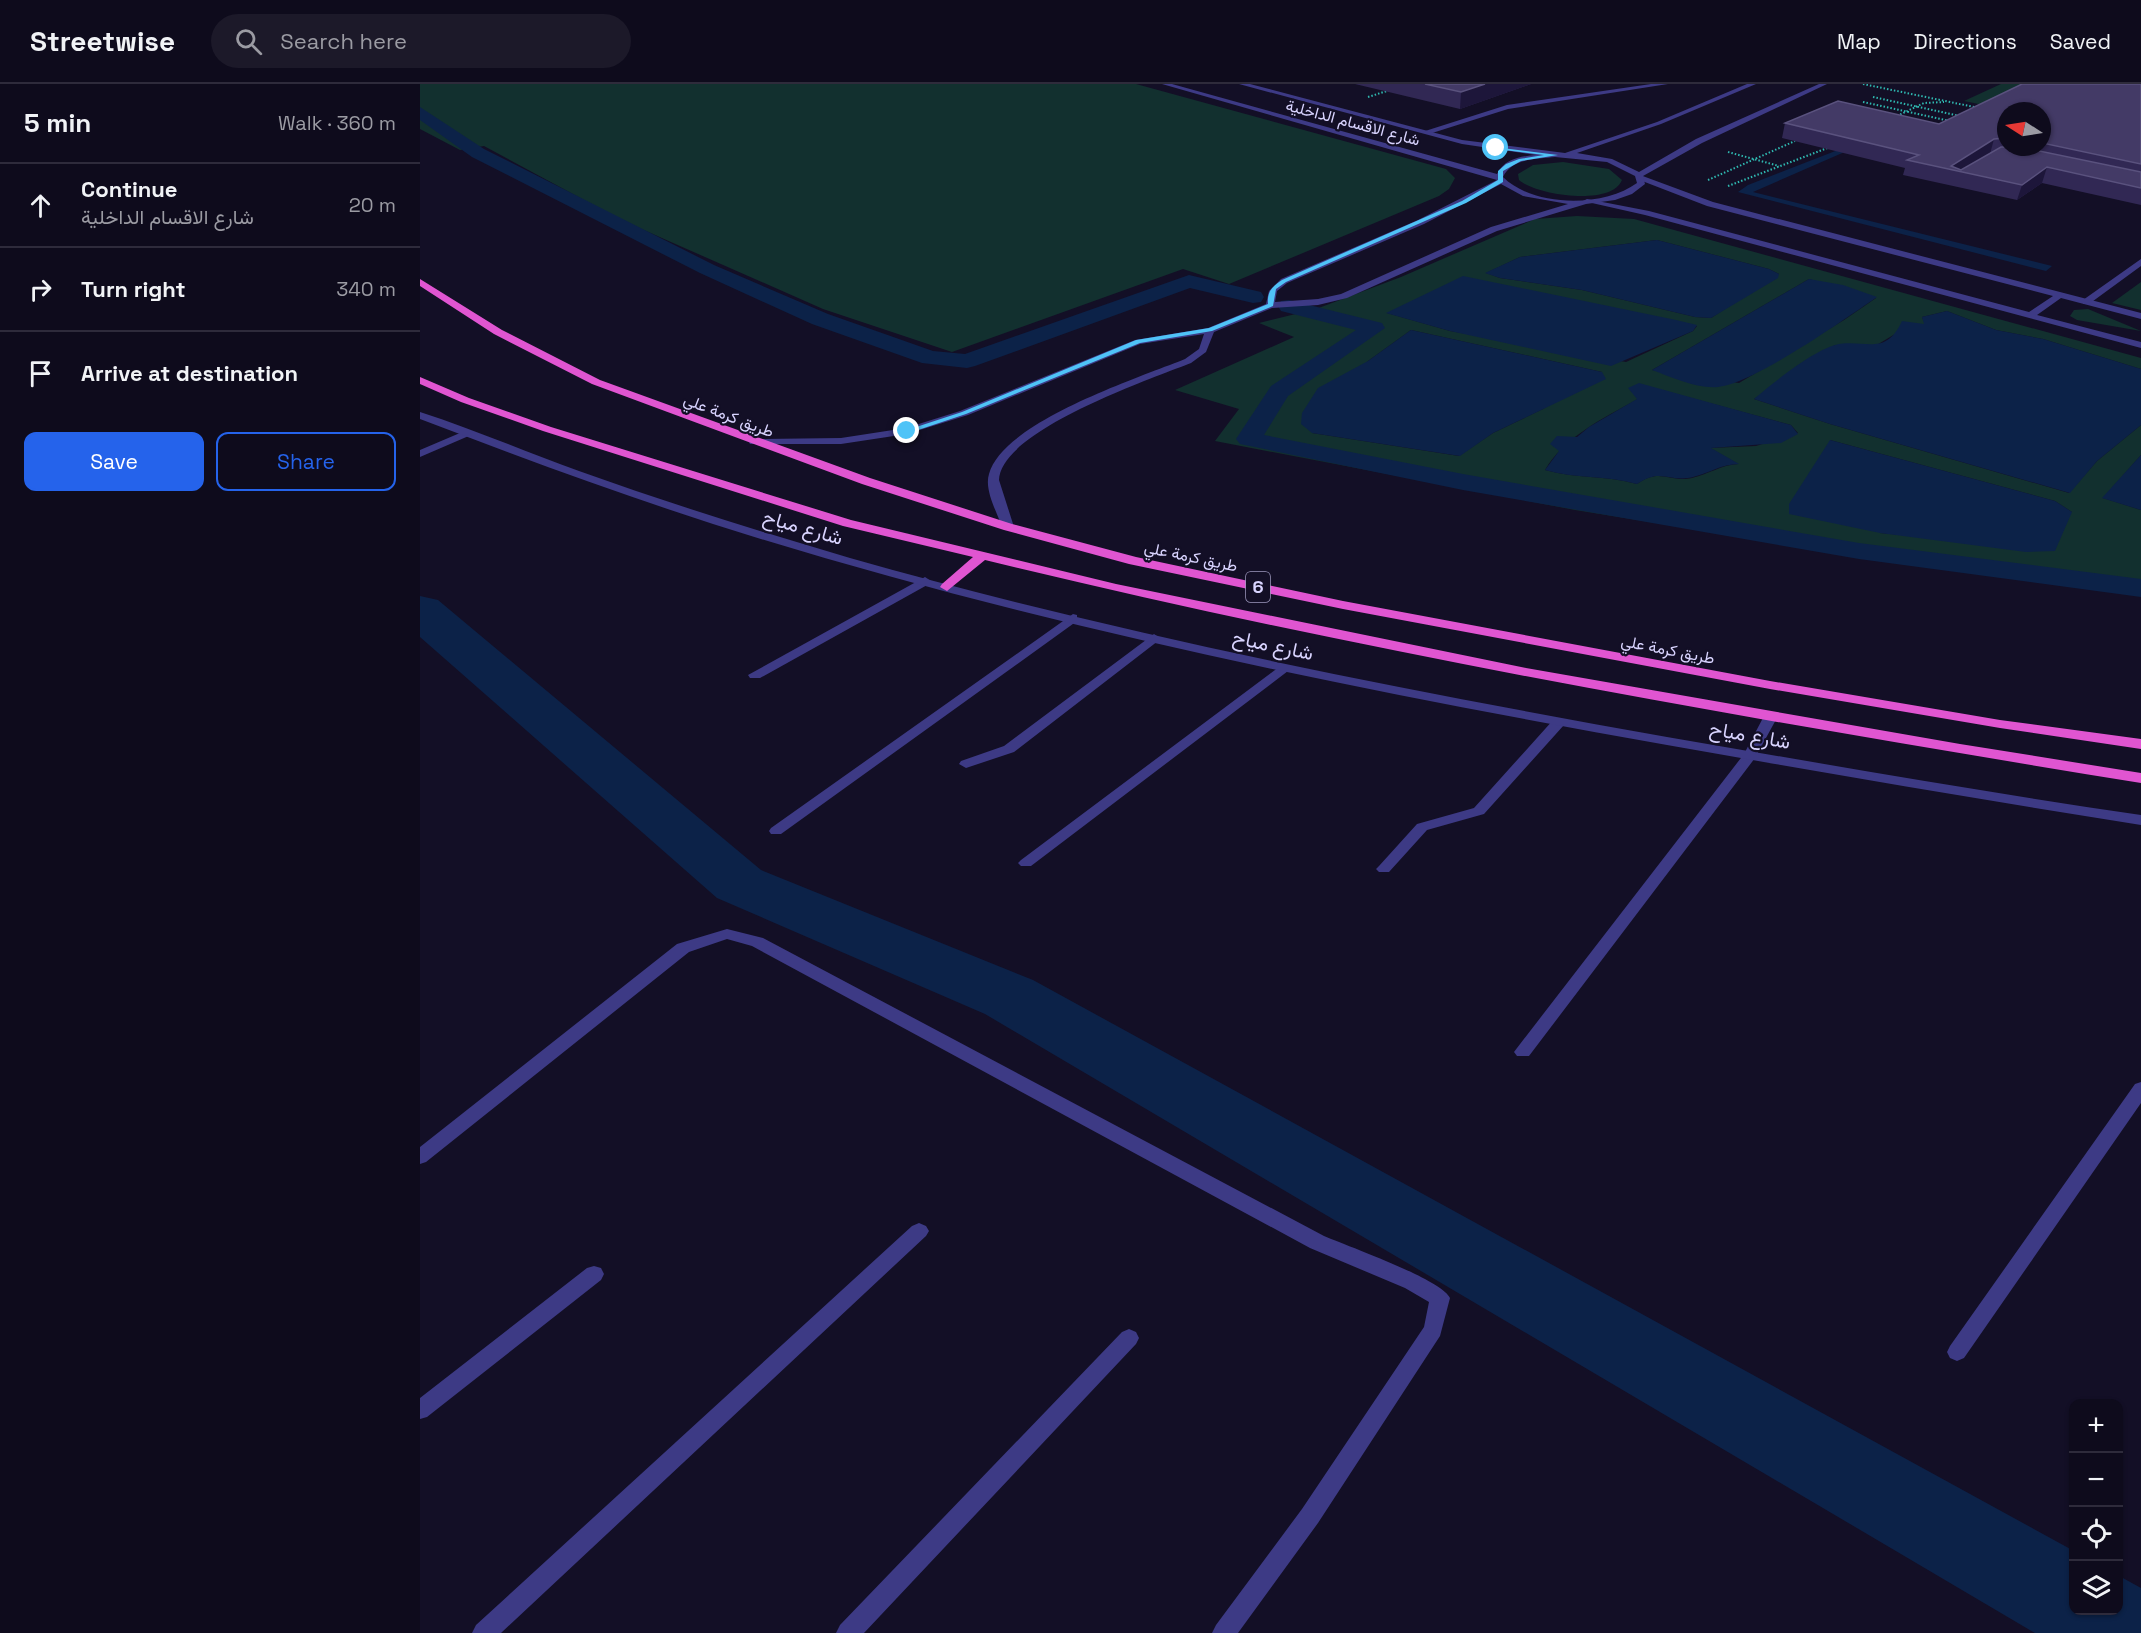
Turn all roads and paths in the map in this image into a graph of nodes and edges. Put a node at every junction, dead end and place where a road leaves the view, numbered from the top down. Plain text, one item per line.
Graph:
1 (1165, 84) edge
2 (1242, 84) edge
3 (1665, 84) edge
4 (1753, 84) edge
5 (1824, 84) edge
6 (1863, 84) edge
7 (1873, 97) dead end
8 (1863, 102) dead end
9 (1953, 102) junction
10 (1917, 107) junction
11 (1980, 108) edge
12 (1907, 112) junction
13 (1893, 118) edge
14 (1967, 118) edge
15 (1955, 123) edge
16 (1426, 132) junction
17 (1795, 141) edge
18 (1831, 146) edge
19 (1728, 152) dead end
20 (1559, 155) junction
21 (1754, 159) junction
22 (1779, 166) junction
23 (1639, 176) junction
24 (1500, 179) junction
25 (1707, 181) dead end
26 (1725, 189) dead end
27 (1585, 201) junction
28 (2141, 262) edge
29 (420, 282) edge
30 (2060, 295) junction
31 (2086, 302) junction
32 (1271, 305) junction
33 (2029, 316) junction
34 (2141, 316) edge
35 (1210, 330) junction
36 (2141, 345) edge
37 (420, 380) edge
38 (420, 415) edge
39 (467, 433) junction
40 (754, 442) junction
41 (420, 454) edge
42 (1008, 527) junction
43 (982, 556) junction
44 (925, 581) junction
45 (947, 587) junction
46 (1073, 618) junction
47 (1154, 638) junction
48 (1283, 668) junction
49 (755, 675) dead end
50 (1771, 716) junction
51 (1559, 722) junction
52 (2141, 744) edge
53 (1750, 755) junction
54 (966, 764) dead end
55 (2141, 778) edge
56 (2141, 820) edge
57 (776, 831) dead end
58 (1026, 863) dead end
59 (1384, 868) dead end
60 (1523, 1052) dead end
61 (2141, 1089) edge
62 (420, 1157) edge
63 (919, 1231) dead end
64 (594, 1274) dead end
65 (1129, 1338) dead end
66 (1958, 1352) dead end
67 (420, 1410) edge
68 (484, 1633) edge
69 (849, 1633) edge
70 (1224, 1633) edge

1 - 24 street, شارع الاقسام الداخلية
2 - 16 street, شارع الاقسام الداخلية
3 - 16 street
4 - 20 street
5 - 23 street
6 - 9 path
7 - 10 path
8 - 12 path
9 - 10 path
9 - 11 path
10 - 12 path
10 - 14 path
12 - 13 path
12 - 15 path
16 - 20 street, شارع الاقسام الداخلية
17 - 21 path
18 - 22 path
19 - 21 path
20 - 23 street
20 - 24 street
21 - 22 path
21 - 25 path
22 - 26 path
23 - 27 street
23 - 30 street
24 - 27 street, شارع الاقسام الداخلية
24 - 32 street
27 - 32 street
27 - 33 street
28 - 31 street
29 - 40 highway, طريق كرمة علي / 6
30 - 31 street
30 - 33 street
31 - 34 street
32 - 35 street
33 - 36 street
35 - 40 street
35 - 42 street
37 - 43 highway, 6
38 - 39 street, شارع مياح
39 - 41 street
39 - 44 street, شارع مياح
40 - 42 highway, طريق كرمة علي / 6
42 - 52 highway, طريق كرمة علي / 6
43 - 45 highway
43 - 50 highway, 6
44 - 45 street, شارع مياح
44 - 49 street
45 - 46 street, شارع مياح
46 - 47 street, شارع مياح
46 - 57 street
47 - 48 street, شارع مياح
47 - 54 street
48 - 51 street, شارع مياح
48 - 58 street
50 - 53 street
50 - 55 highway, 6
51 - 53 street, شارع مياح
51 - 59 street
53 - 56 street, شارع مياح
53 - 60 street
61 - 66 street
62 - 70 street
63 - 68 street
64 - 67 street
65 - 69 street

